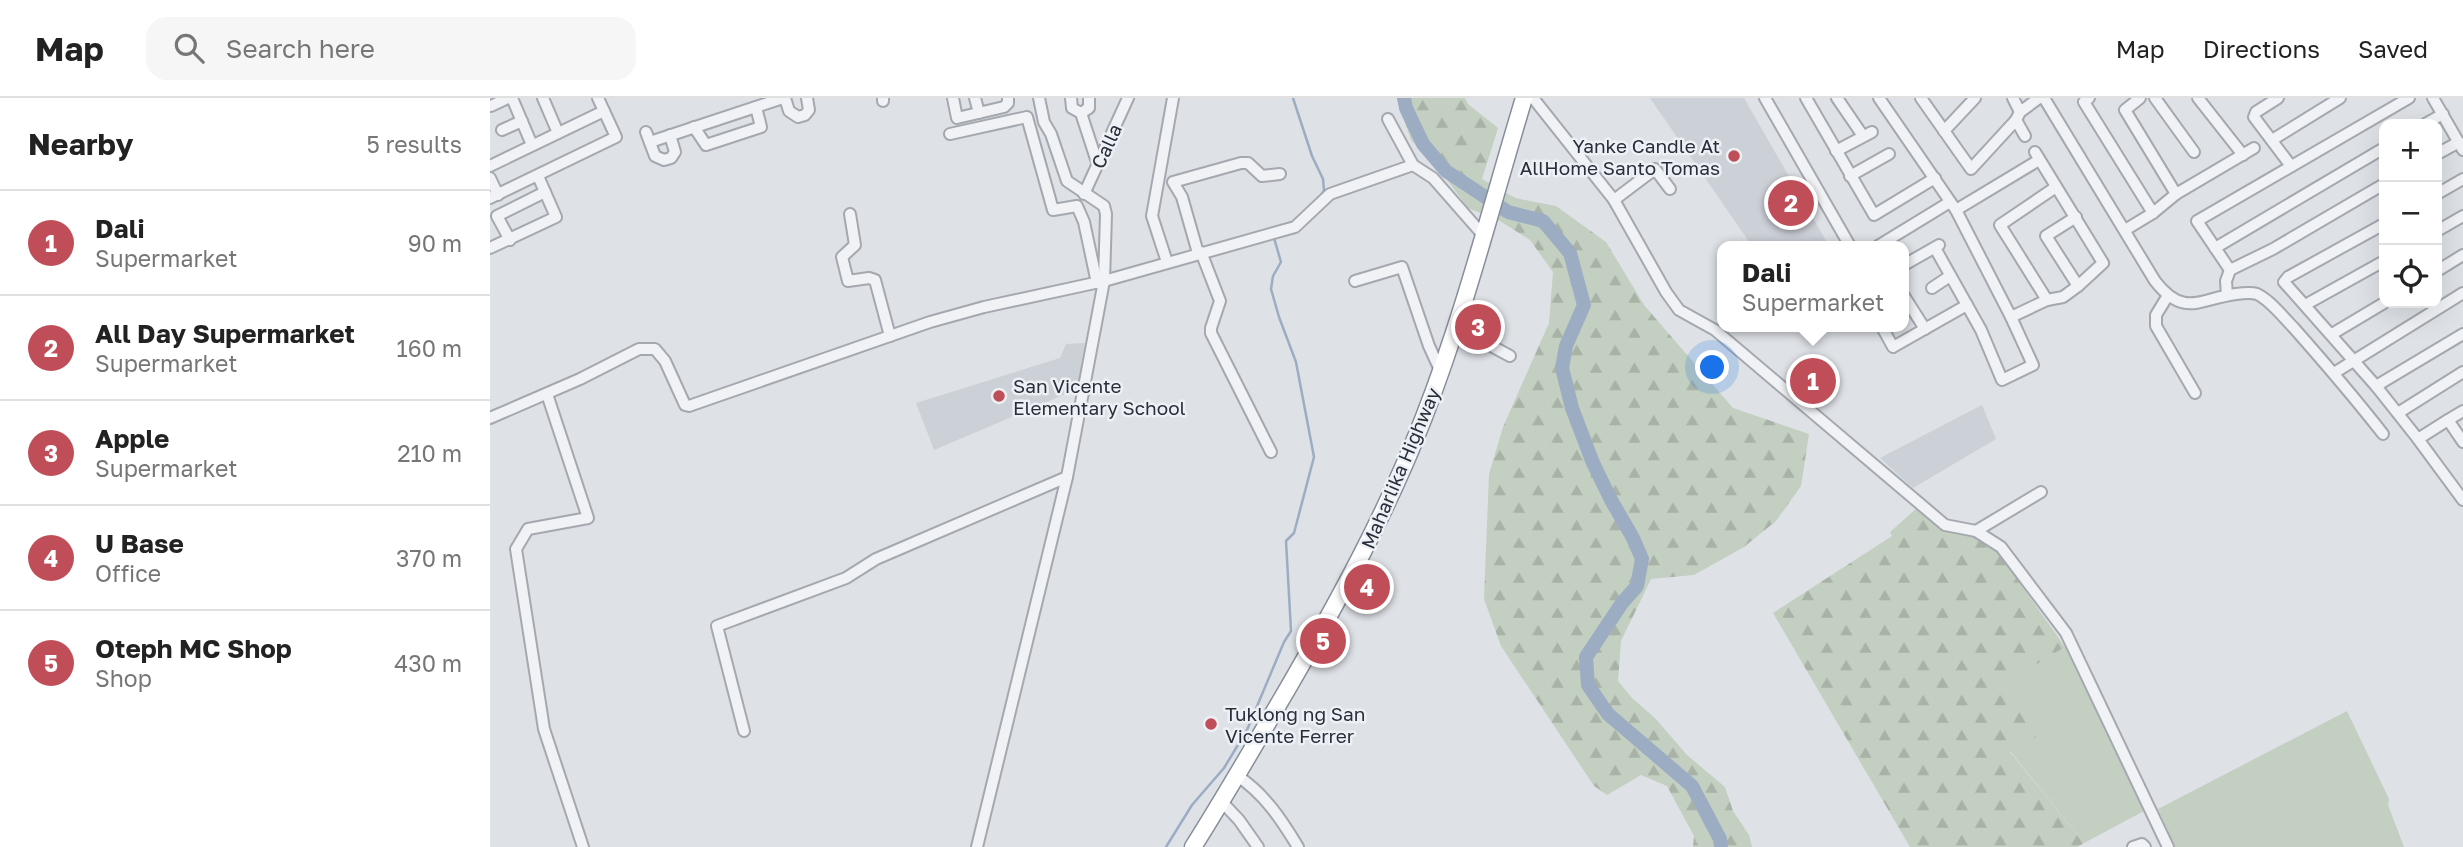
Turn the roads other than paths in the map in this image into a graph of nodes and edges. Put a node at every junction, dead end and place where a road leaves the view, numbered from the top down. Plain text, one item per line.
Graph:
1 (510, 98) edge
2 (543, 98) edge
3 (598, 98) edge
4 (784, 98) edge
5 (807, 98) edge
6 (953, 98) edge
7 (975, 98) edge
8 (1039, 98) edge
9 (1071, 98) edge
10 (1089, 98) edge
11 (1128, 98) edge
12 (1173, 98) edge
13 (1524, 98) edge
14 (1533, 98) edge
15 (1765, 98) edge
16 (1807, 98) edge
17 (1837, 98) edge
18 (1879, 98) edge
19 (1937, 98) edge
20 (1975, 98) edge
21 (2013, 98) edge
22 (2039, 98) edge
23 (2045, 98) edge
24 (2089, 98) edge
25 (2140, 98) edge
26 (2155, 98) edge
27 (2198, 98) edge
28 (2278, 98) edge
29 (2340, 98) edge
30 (2409, 98) edge
31 (2434, 98) edge
32 (1008, 101) edge
33 (1924, 102) edge
34 (491, 106) edge
35 (756, 107) junction
36 (604, 111) junction
37 (979, 113) junction
38 (1081, 113) junction
39 (2442, 114) junction
40 (2018, 116) junction
41 (1388, 119) dead end
42 (2434, 119) edge
43 (522, 121) junction
44 (694, 127) junction
45 (502, 130) dead end
46 (1944, 131) junction
47 (558, 133) junction
48 (950, 134) dead end
49 (670, 135) junction
50 (2025, 136) dead end
51 (2272, 141) junction
52 (1995, 143) junction
53 (533, 145) junction
54 (2461, 146) edge
55 (2254, 148) dead end
56 (1836, 151) junction
57 (2379, 151) edge
58 (2193, 152) dead end
59 (2442, 152) edge
60 (1889, 154) dead end
61 (2001, 154) dead end
62 (2243, 155) junction
63 (1097, 162) junction
64 (1413, 164) junction
65 (490, 166) edge
66 (2291, 166) junction
67 (1280, 174) dead end
68 (538, 176) junction
69 (1850, 176) junction
70 (490, 178) edge
71 (1936, 178) junction
72 (2463, 178) edge
73 (2056, 187) junction
74 (2379, 187) edge
75 (1670, 189) dead end
76 (2442, 191) edge
77 (545, 192) junction
78 (1084, 194) junction
79 (2176, 194) junction
80 (494, 196) edge
81 (1614, 200) junction
82 (1953, 206) junction
83 (2153, 213) junction
84 (850, 214) dead end
85 (2463, 216) edge
86 (2076, 217) junction
87 (2379, 228) edge
88 (2442, 228) edge
89 (2125, 230) junction
90 (1484, 231) junction
91 (510, 240) junction
92 (1847, 241) edge
93 (1887, 241) edge
94 (490, 247) edge
95 (2215, 248) junction
96 (1200, 253) junction
97 (2463, 256) edge
98 (1167, 262) junction
99 (1909, 262) edge
100 (2379, 264) edge
101 (2442, 268) edge
102 (2230, 270) junction
103 (1950, 276) junction
104 (1355, 281) dead end
105 (1101, 282) junction
106 (2078, 286) junction
107 (1932, 288) dead end
108 (2463, 293) edge
109 (2227, 295) junction
110 (2167, 297) junction
111 (2047, 300) junction
112 (1909, 304) edge
113 (1967, 305) junction
114 (2305, 305) junction
115 (2379, 306) edge
116 (2011, 317) junction
117 (1456, 327) junction
118 (1717, 328) edge
119 (1925, 329) junction
120 (1723, 332) edge
121 (1885, 332) edge
122 (2332, 334) junction
123 (2463, 334) edge
124 (890, 336) junction
125 (1510, 356) dead end
126 (2354, 360) junction
127 (1440, 370) junction
128 (2463, 372) edge
129 (2334, 373) junction
130 (2376, 386) junction
131 (2196, 393) dead end
132 (547, 394) junction
133 (2463, 411) edge
134 (2398, 412) junction
135 (490, 418) edge
136 (2448, 420) junction
137 (2383, 434) dead end
138 (2418, 439) junction
139 (2463, 442) edge
140 (1272, 452) dead end
141 (1066, 477) junction
142 (2041, 492) dead end
143 (2463, 500) edge
144 (1976, 531) junction
145 (744, 731) dead end
146 (1236, 775) junction
147 (1222, 802) junction
148 (583, 847) edge
149 (977, 847) edge
150 (1192, 847) edge
151 (1258, 847) edge
152 (1298, 847) edge
153 (2133, 847) edge
154 (2145, 847) edge
155 (2168, 847) edge

1 - 34 street
1 - 43 street
2 - 47 street
3 - 36 street
4 - 5 street
4 - 35 street
6 - 37 street
7 - 37 street
8 - 78 street
9 - 38 street
10 - 38 street
11 - 63 street, Calla
12 - 98 street
13 - 90 highway, Maharlika Highway
14 - 81 street
15 - 92 street
16 - 56 street
17 - 56 street
18 - 71 street
19 - 33 street
20 - 46 street
21 - 40 street
22 - 40 street
23 - 89 street
24 - 83 street
25 - 79 street
26 - 58 street
27 - 62 street
28 - 51 street
29 - 51 street
30 - 66 street
31 - 39 street
32 - 37 street
33 - 46 street
35 - 44 street
35 - 44 street
36 - 47 street
36 - 68 street
38 - 63 street
39 - 42 street
39 - 54 street
40 - 50 street
40 - 52 street
41 - 64 street
43 - 45 street
43 - 53 street
44 - 49 street
46 - 52 street
47 - 53 street
48 - 105 street
49 - 49 street
51 - 66 street
52 - 61 street
53 - 65 street
54 - 59 street
55 - 62 street
56 - 69 street
57 - 95 street
60 - 69 street
62 - 79 street
63 - 78 street, Calla
64 - 90 street
64 - 96 street
66 - 95 street
67 - 96 street
68 - 77 street
68 - 80 street
69 - 71 street
70 - 80 street
71 - 82 street
72 - 76 street
73 - 82 street
73 - 86 street
73 - 111 street
74 - 102 street
75 - 81 street
77 - 91 street
77 - 91 street
78 - 105 street
79 - 83 street
81 - 118 street
82 - 93 street
82 - 116 street
83 - 89 street
84 - 124 street
85 - 88 street
86 - 106 street
86 - 106 street
87 - 114 street
89 - 110 street
90 - 117 highway, Maharlika Highway
91 - 94 street
95 - 102 street
96 - 98 street
96 - 140 street
97 - 101 street
98 - 105 street
99 - 103 street
100 - 114 street
102 - 109 street
103 - 107 street
103 - 113 street
104 - 127 street
105 - 124 street
105 - 141 street
106 - 111 street
108 - 126 street
109 - 110 street
109 - 129 street
110 - 131 street
111 - 116 street
112 - 119 street
113 - 116 street
113 - 119 street
114 - 122 street
115 - 122 street
117 - 125 street
117 - 127 highway, Maharlika Highway
119 - 121 street
120 - 144 street
122 - 126 street
123 - 130 street
124 - 132 street
126 - 129 street
126 - 130 street
127 - 146 highway, Maharlika Highway
128 - 134 street
129 - 137 street
130 - 134 street
132 - 135 street
132 - 148 street
133 - 136 street
134 - 138 street
136 - 138 street
136 - 139 street
138 - 143 street
141 - 145 street
141 - 149 street
142 - 144 street
144 - 155 street
146 - 147 highway, Maharlika Highway
146 - 152 street
147 - 150 highway, Maharlika Highway
147 - 151 street
153 - 154 street

